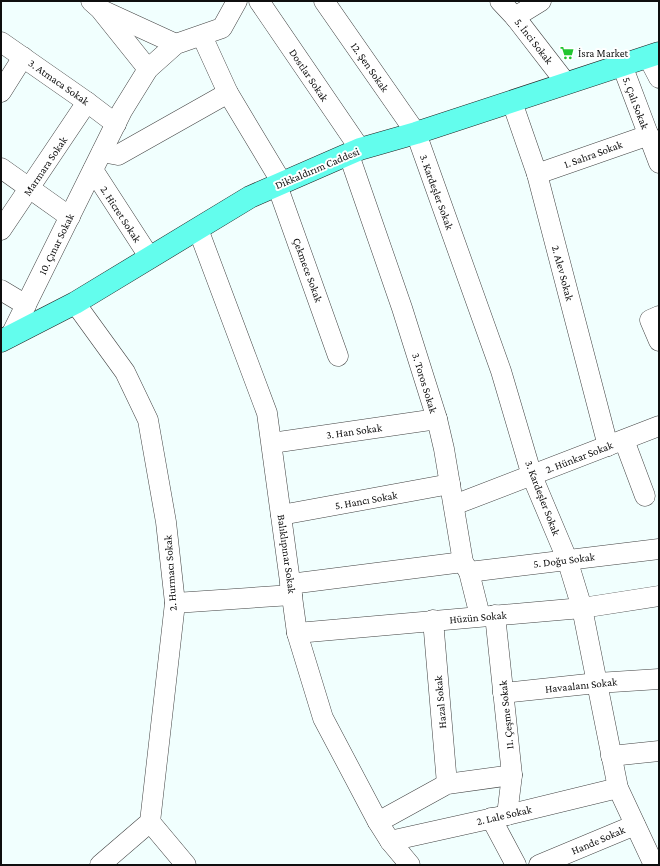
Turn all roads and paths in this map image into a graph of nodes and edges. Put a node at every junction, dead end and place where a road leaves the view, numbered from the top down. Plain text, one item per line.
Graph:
1 (237, 1) edge
2 (259, 1) edge
3 (324, 1) edge
4 (500, 1) edge
5 (541, 1) edge
6 (96, 5) edge
7 (515, 17) junction
8 (202, 36) junction
9 (1, 42) edge
10 (176, 44) junction
11 (654, 55) edge
12 (23, 57) junction
13 (622, 66) junction
14 (148, 69) junction
15 (659, 78) edge
16 (566, 83) junction
17 (1, 92) edge
18 (228, 93) junction
19 (88, 102) junction
20 (512, 102) junction
21 (116, 124) junction
22 (416, 133) junction
23 (649, 135) junction
24 (102, 152) junction
25 (354, 152) junction
26 (659, 163) edge
27 (1, 168) edge
28 (93, 170) junction
29 (537, 174) junction
30 (279, 184) junction
31 (30, 188) junction
32 (70, 217) junction
33 (198, 229) junction
34 (1, 230) edge
35 (150, 258) junction
36 (1, 290) edge
37 (75, 303) junction
38 (26, 305) junction
39 (659, 316) edge
40 (6, 339) edge
41 (659, 341) edge
42 (338, 356) dead end
43 (437, 419) junction
44 (659, 426) edge
45 (272, 443) junction
46 (616, 443) junction
47 (532, 476) junction
48 (450, 484) junction
49 (645, 496) dead end
50 (454, 505) junction
51 (281, 515) junction
52 (659, 548) edge
53 (567, 559) junction
54 (466, 567) junction
55 (291, 590) junction
56 (659, 596) edge
57 (175, 603) junction
58 (582, 608) junction
59 (487, 616) junction
60 (433, 620) junction
61 (297, 633) junction
62 (659, 679) edge
63 (597, 683) junction
64 (503, 693) junction
65 (659, 751) edge
66 (611, 756) junction
67 (512, 775) junction
68 (447, 784) junction
69 (618, 788) junction
70 (499, 817) junction
71 (150, 822) junction
72 (378, 822) junction
73 (635, 825) junction
74 (398, 857) edge
75 (100, 865) edge
76 (186, 865) edge
77 (516, 865) edge
78 (539, 865) edge
79 (654, 865) edge

1 - 8 street, 10. Çınar Sokak
2 - 25 street, Dostlar Sokak
3 - 22 street, 12. Şen Sokak
4 - 7 street, 5. İnci Sokak
5 - 7 street
6 - 10 street
6 - 14 street
7 - 16 street, 5. İnci Sokak
8 - 10 street, 10. Çınar Sokak
8 - 18 street
9 - 12 street, 3. Atmaca Sokak
10 - 14 street, 10. Çınar Sokak
11 - 13 main road, Dikkaldırım Caddesi
11 - 15 street
12 - 17 street
12 - 19 street, 3. Atmaca Sokak
13 - 16 main road, Dikkaldırım Caddesi
13 - 23 street, 5. Çalı Sokak
14 - 21 street, 10. Çınar Sokak
16 - 20 main road, Dikkaldırım Caddesi
18 - 24 street
18 - 30 street
19 - 21 street, 3. Atmaca Sokak
19 - 31 street, Marmara Sokak
20 - 22 main road, Dikkaldırım Caddesi
20 - 29 street, 2. Alev Sokak
21 - 24 street, 10. Çınar Sokak
22 - 25 main road, Dikkaldırım Caddesi
22 - 47 street, 3. Kardeşler Sokak
23 - 26 street, 5. Çalı Sokak
23 - 29 street, 1. Sahra Sokak
24 - 28 street, 10. Çınar Sokak
25 - 30 main road, Dikkaldırım Caddesi
25 - 43 street, 3. Toros Sokak
27 - 31 street
28 - 32 street, 10. Çınar Sokak
28 - 35 street, 2. Hicret Sokak
29 - 46 street, 2. Alev Sokak
30 - 33 main road, Dikkaldırım Caddesi
30 - 42 street, Çekmece Sokak
31 - 32 street
31 - 34 street, Marmara Sokak
32 - 38 street, 10. Çınar Sokak
33 - 35 main road, Dikkaldırım Caddesi
33 - 45 street, Balıklıpınar Sokak
35 - 37 main road, Dikkaldırım Caddesi
36 - 38 street
37 - 40 main road, Dikkaldırım Caddesi
37 - 57 street, 2. Hurmacı Sokak
38 - 40 street, 10. Çınar Sokak
39 - 41 street
43 - 45 street, 3. Han Sokak
43 - 48 street, 3. Toros Sokak
44 - 46 street, 2. Hünkar Sokak
45 - 51 street, Balıklıpınar Sokak
46 - 47 street, 2. Hünkar Sokak
46 - 49 street, 2. Alev Sokak
47 - 50 street, 2. Hünkar Sokak
47 - 53 street, 3. Kardeşler Sokak
48 - 50 street, 3. Toros Sokak
48 - 51 street, 5. Hancı Sokak
50 - 54 street, 3. Toros Sokak
51 - 55 street, Balıklıpınar Sokak
52 - 53 street, 5. Doğu Sokak
53 - 54 street, 5. Doğu Sokak
53 - 58 street, 3. Kardeşler Sokak
54 - 55 street, 5. Doğu Sokak
54 - 59 street, 3. Toros Sokak
55 - 57 street, 5. Doğu Sokak
55 - 61 street, Balıklıpınar Sokak
56 - 58 street, Hüzün Sokak
57 - 71 street, 2. Hurmacı Sokak
58 - 59 street, Hüzün Sokak
58 - 63 street, 3. Kardeşler Sokak
59 - 60 street, Hüzün Sokak
59 - 64 street, 11. Çeşme Sokak
60 - 61 street, Hüzün Sokak
60 - 68 street, Hazal Sokak
61 - 72 street, Balıklıpınar Sokak
62 - 63 street, Havaalanı Sokak
63 - 64 street, Havaalanı Sokak
63 - 66 street, 3. Kardeşler Sokak
64 - 67 street, 11. Çeşme Sokak
65 - 66 street
66 - 69 street, 3. Kardeşler Sokak
67 - 68 street
67 - 70 street, 11. Çeşme Sokak
68 - 72 street
69 - 70 street, 2. Lale Sokak
69 - 73 street, 3. Kardeşler Sokak
70 - 74 street, 2. Lale Sokak
70 - 77 street
71 - 75 street
71 - 76 street
72 - 74 street, Balıklıpınar Sokak
73 - 78 street, Hande Sokak
73 - 79 street, 3. Kardeşler Sokak

